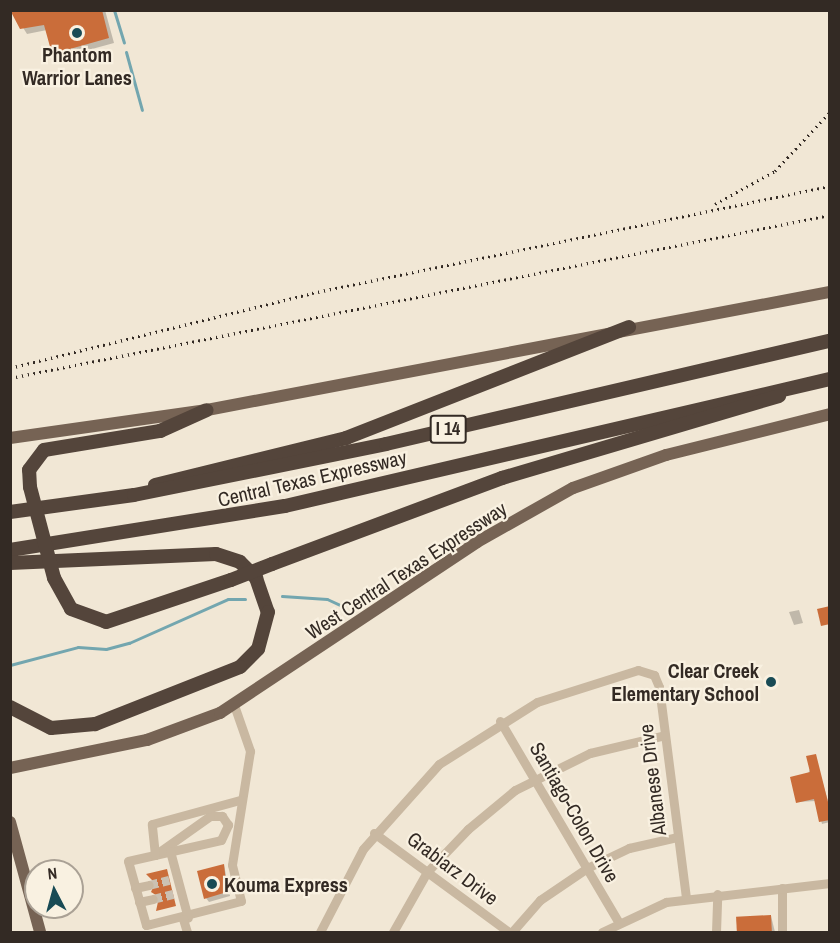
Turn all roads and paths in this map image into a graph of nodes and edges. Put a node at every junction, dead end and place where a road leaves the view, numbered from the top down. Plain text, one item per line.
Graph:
1 (830, 292) edge
2 (629, 327) junction
3 (830, 342) edge
4 (830, 379) edge
5 (808, 383) junction
6 (207, 410) junction
7 (830, 414) edge
8 (10, 438) edge
9 (134, 495) junction
10 (10, 512) edge
11 (10, 550) edge
12 (10, 563) edge
13 (234, 705) junction
14 (10, 707) edge
15 (500, 721) junction
16 (665, 735) junction
17 (10, 768) edge
18 (534, 778) junction
19 (240, 800) junction
20 (10, 822) edge
21 (374, 833) junction
22 (677, 837) junction
23 (170, 851) junction
24 (154, 855) junction
25 (587, 868) junction
26 (427, 872) junction
27 (830, 882) edge
28 (149, 885) tunnel mouth
29 (135, 888) junction
30 (782, 888) junction
31 (717, 894) junction
32 (686, 898) junction
33 (153, 899) tunnel mouth
34 (139, 902) junction
35 (186, 919) junction
36 (618, 921) junction
37 (40, 933) edge
38 (187, 933) edge
39 (320, 933) edge
40 (393, 933) edge
41 (511, 933) edge
42 (602, 933) edge
43 (716, 933) edge
44 (782, 933) edge

1 - 2 main road
2 - 6 main road
2 - 9 highway
3 - 9 highway, Central Texas Expressway / I 14
4 - 5 highway, Central Texas Expressway / I 14
5 - 6 highway, bridge
5 - 11 highway, Central Texas Expressway / I 14
6 - 8 main road
7 - 13 main road, West Central Texas Expressway
9 - 10 highway, Central Texas Expressway / I 14
12 - 14 highway
13 - 17 main road, West Central Texas Expressway
13 - 19 street
15 - 16 street, Albanese Drive
15 - 18 street, Santiago-Colon Drive
15 - 21 street, Albanese Drive
16 - 18 street
16 - 22 street, Albanese Drive
18 - 25 street, Santiago-Colon Drive
18 - 26 street
19 - 24 street
19 - 35 street
20 - 37 main road
21 - 26 street, Grabiarz Drive
21 - 39 street, Albanese Drive
22 - 25 street
22 - 32 street, Albanese Drive
23 - 24 street
23 - 24 street
23 - 35 street
24 - 29 street
25 - 36 street, Santiago-Colon Drive
25 - 41 street
26 - 40 street
26 - 41 street, Grabiarz Drive
27 - 30 street
28 - 29 street
29 - 34 street
30 - 31 street
30 - 44 street
31 - 32 street
31 - 43 street
32 - 36 street
33 - 34 street
34 - 35 street
35 - 38 street
36 - 42 street

